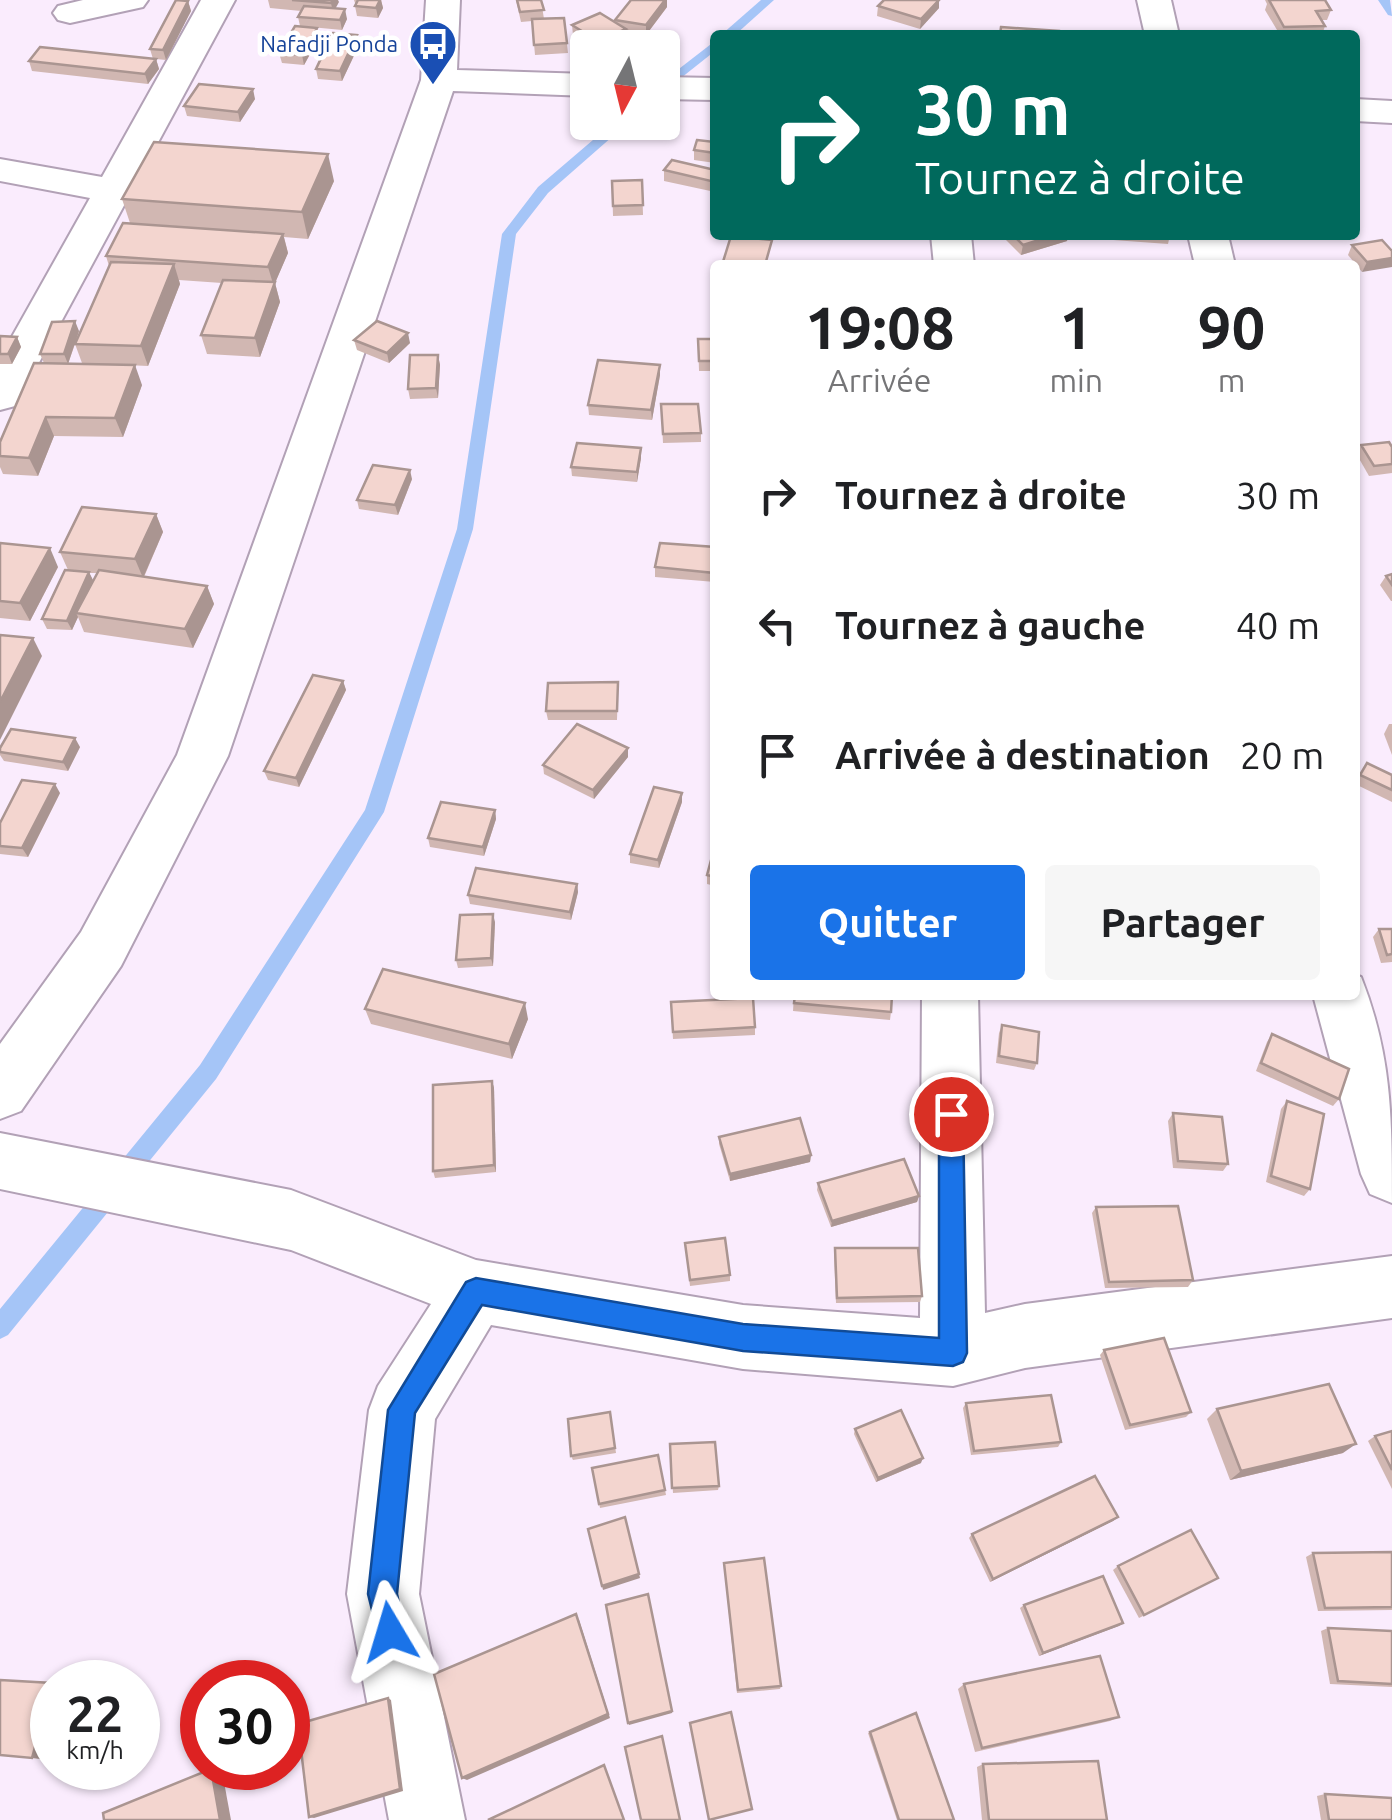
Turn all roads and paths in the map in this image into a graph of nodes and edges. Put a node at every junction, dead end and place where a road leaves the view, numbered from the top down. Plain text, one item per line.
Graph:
1 (130, 0) edge
2 (218, 0) edge
3 (444, 0) edge
4 (1154, 0) edge
5 (70, 13) dead end
6 (1161, 30) edge
7 (438, 80) junction
8 (570, 84) edge
9 (1360, 110) edge
10 (1392, 112) edge
11 (0, 170) edge
12 (115, 191) junction
13 (0, 396) edge
14 (950, 1000) edge
15 (1342, 1000) edge
16 (0, 1092) edge
17 (0, 1162) edge
18 (1392, 1174) edge
19 (1392, 1287) edge
20 (476, 1291) junction
21 (953, 1353) junction
22 (426, 1820) edge

1 - 5 street
2 - 12 street
3 - 7 street
4 - 6 street
7 - 8 street
7 - 16 street
9 - 10 street
11 - 12 street
12 - 13 street
14 - 21 street
15 - 18 street
17 - 20 street
19 - 21 street
20 - 21 street
20 - 22 street

